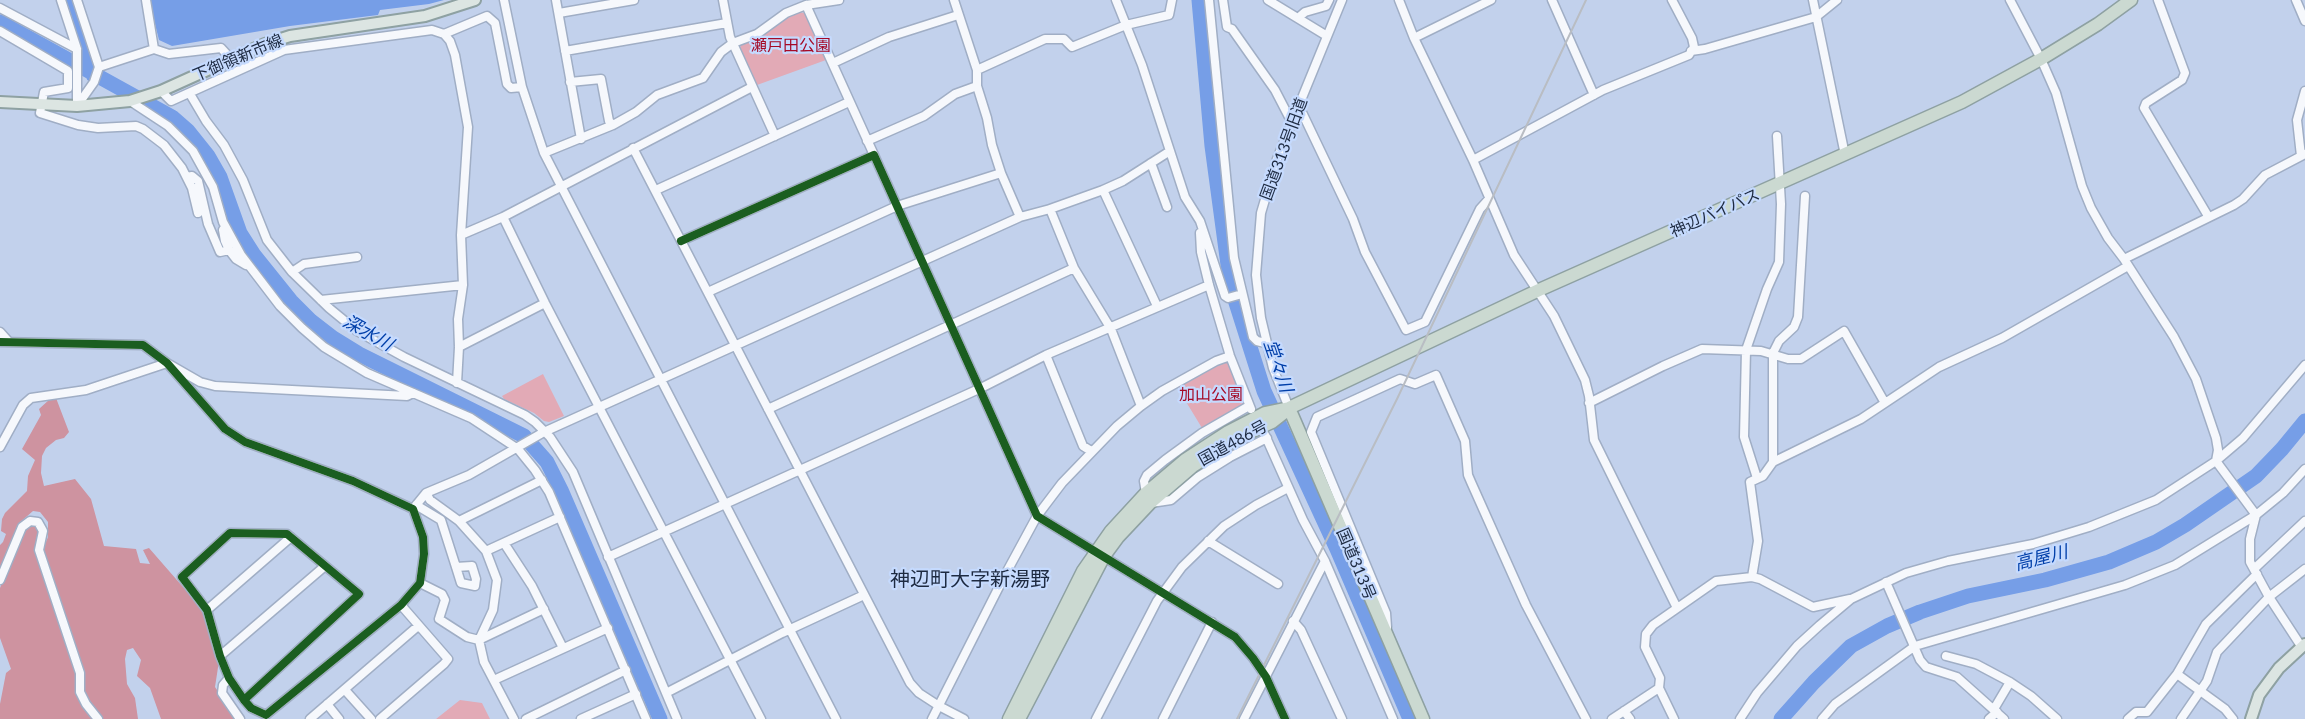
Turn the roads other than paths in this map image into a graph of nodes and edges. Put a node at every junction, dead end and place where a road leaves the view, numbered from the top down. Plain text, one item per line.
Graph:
1 (61, 0) edge
2 (77, 0) edge
3 (146, 0) edge
4 (475, 0) edge
5 (504, 0) edge
6 (556, 0) edge
7 (634, 0) edge
8 (723, 0) edge
9 (839, 0) edge
10 (954, 0) edge
11 (1116, 0) edge
12 (1172, 0) edge
13 (1209, 0) edge
14 (1223, 0) edge
15 (1268, 0) edge
16 (1329, 0) edge
17 (1342, 0) edge
18 (1399, 0) edge
19 (1491, 0) edge
20 (1552, 0) edge
21 (1672, 0) edge
22 (1813, 0) edge
23 (1837, 0) edge
24 (2010, 0) edge
25 (2131, 0) edge
26 (2296, 0) edge
27 (2162, 2) edge
28 (806, 5) junction
29 (0, 8) edge
30 (559, 13) junction
31 (958, 15) junction
32 (1816, 17) junction
33 (1298, 18) junction
34 (2305, 21) edge
35 (728, 23) junction
36 (1126, 25) junction
37 (0, 31) edge
38 (444, 34) junction
39 (1327, 36) junction
40 (1414, 38) junction
41 (734, 43) junction
42 (154, 49) junction
43 (565, 51) junction
44 (1691, 51) junction
45 (77, 53) junction
46 (2041, 59) junction
47 (232, 60) junction
48 (833, 63) junction
49 (99, 70) junction
50 (978, 70) junction
51 (570, 82) junction
52 (977, 86) junction
53 (522, 87) junction
54 (752, 87) junction
55 (161, 91) junction
56 (2305, 91) edge
57 (190, 94) junction
58 (1594, 95) junction
59 (130, 101) junction
60 (0, 102) edge
61 (41, 102) junction
62 (849, 102) junction
63 (77, 105) junction
64 (1299, 106) junction
65 (1294, 119) junction
66 (613, 125) junction
67 (775, 135) junction
68 (1777, 136) dead end
69 (582, 140) junction
70 (867, 141) junction
71 (633, 148) junction
72 (1170, 151) junction
73 (544, 153) junction
74 (1845, 154) junction
75 (874, 155) junction
76 (2303, 155) edge
77 (1473, 160) junction
78 (1151, 163) junction
79 (1001, 173) junction
80 (187, 177) junction
81 (1779, 184) junction
82 (562, 185) junction
83 (656, 190) junction
84 (1103, 190) junction
85 (1805, 196) dead end
86 (1489, 199) junction
87 (897, 206) junction
88 (1167, 207) dead end
89 (1050, 209) junction
90 (198, 213) dead end
91 (1020, 216) junction
92 (2208, 216) junction
93 (502, 217) junction
94 (1200, 220) junction
95 (226, 227) junction
96 (461, 235) junction
97 (681, 241) junction
98 (224, 254) junction
99 (357, 257) dead end
100 (922, 261) junction
101 (2126, 263) junction
102 (249, 267) junction
103 (1074, 268) junction
104 (292, 272) junction
105 (463, 285) junction
106 (1209, 285) junction
107 (1539, 291) junction
108 (708, 292) junction
109 (1242, 294) junction
110 (321, 300) junction
111 (545, 303) junction
112 (1157, 306) junction
113 (952, 325) junction
114 (1111, 329) junction
115 (0, 332) edge
116 (5, 342) edge
117 (1265, 343) junction
118 (735, 346) junction
119 (459, 347) junction
120 (1746, 350) junction
121 (1773, 353) junction
122 (1046, 355) junction
123 (1230, 356) junction
124 (167, 363) junction
125 (2305, 365) edge
126 (660, 378) junction
127 (457, 383) junction
128 (981, 388) junction
129 (413, 393) junction
130 (1589, 403) junction
131 (1885, 403) junction
132 (600, 406) junction
133 (1141, 406) junction
134 (768, 409) junction
135 (1278, 413) junction
136 (541, 434) junction
137 (0, 447) edge
138 (520, 447) junction
139 (1091, 452) junction
140 (1773, 462) junction
141 (2217, 462) junction
142 (2305, 469) edge
143 (801, 470) junction
144 (1757, 478) junction
145 (542, 480) junction
146 (1288, 488) junction
147 (426, 493) junction
148 (1148, 498) junction
149 (726, 504) junction
150 (414, 507) junction
151 (2255, 514) junction
152 (1037, 516) junction
153 (560, 517) junction
154 (459, 521) junction
155 (2305, 521) edge
156 (664, 533) junction
157 (291, 537) junction
158 (1208, 541) junction
159 (504, 543) junction
160 (486, 551) junction
161 (1100, 554) junction
162 (608, 557) junction
163 (1325, 561) junction
164 (325, 566) junction
165 (456, 567) dead end
166 (2305, 569) edge
167 (2255, 572) junction
168 (1752, 577) junction
169 (0, 580) edge
170 (1887, 582) junction
171 (420, 583) junction
172 (1278, 585) dead end
173 (1163, 592) junction
174 (864, 595) junction
175 (2270, 597) junction
176 (1851, 599) junction
177 (401, 604) junction
178 (1677, 608) junction
179 (544, 609) junction
180 (207, 610) junction
181 (1293, 621) junction
182 (1212, 622) junction
183 (418, 626) junction
184 (608, 628) junction
185 (790, 629) junction
186 (1387, 636) junction
187 (479, 640) junction
188 (1914, 645) junction
189 (2303, 645) edge
190 (563, 648) junction
191 (220, 656) junction
192 (1946, 656) dead end
193 (731, 660) junction
194 (626, 670) junction
195 (2177, 674) junction
196 (1266, 677) junction
197 (229, 678) junction
198 (494, 680) junction
199 (2010, 682) junction
200 (1659, 688) junction
201 (345, 690) junction
202 (2200, 691) junction
203 (636, 693) junction
204 (666, 693) junction
205 (244, 700) junction
206 (327, 705) junction
207 (939, 706) junction
208 (1995, 710) junction
209 (1624, 711) junction
210 (98, 719) edge
211 (240, 719) edge
212 (310, 719) edge
213 (339, 719) edge
214 (371, 719) edge
215 (380, 719) edge
216 (514, 719) edge
217 (526, 719) edge
218 (581, 719) edge
219 (646, 719) edge
220 (677, 719) edge
221 (761, 719) edge
222 (836, 719) edge
223 (932, 719) edge
224 (964, 719) edge
225 (1009, 719) edge
226 (1019, 719) edge
227 (1096, 719) edge
228 (1163, 719) edge
229 (1244, 719) edge
230 (1285, 719) edge
231 (1342, 719) edge
232 (1393, 719) edge
233 (1424, 719) edge
234 (1586, 719) edge
235 (1612, 719) edge
236 (1630, 719) edge
237 (1674, 719) edge
238 (1740, 719) edge
239 (1822, 719) edge
240 (1989, 719) edge
241 (2004, 719) edge
242 (2057, 719) edge
243 (2128, 719) edge
244 (2181, 719) edge
245 (2233, 719) edge
246 (2251, 719) edge

1 - 45 street
2 - 49 street
3 - 42 street
4 - 47 main road, 下御領新市線
5 - 53 street
6 - 30 street
7 - 30 street
8 - 35 street
9 - 28 street
10 - 31 street
11 - 36 street
12 - 36 street
13 - 109 street
14 - 65 street
15 - 33 street
16 - 33 street
17 - 39 street, 国道313号旧道
18 - 40 street
19 - 40 street
20 - 58 street
21 - 44 street
22 - 32 street
23 - 32 street
24 - 46 street
25 - 46 highway, 神辺バイパス
26 - 34 street
27 - 92 street
28 - 41 street
28 - 48 street
29 - 45 street
30 - 43 street
31 - 48 street
31 - 50 street
32 - 44 street
32 - 74 street
33 - 39 street
35 - 41 street
35 - 43 street
36 - 50 street
36 - 72 street
37 - 61 street
38 - 53 street
38 - 57 street
38 - 96 street
39 - 64 street, 国道313号旧道
40 - 77 street
41 - 54 street
41 - 66 street
42 - 47 street
42 - 49 street
43 - 51 street
44 - 58 street
45 - 63 street
46 - 74 highway, 神辺バイパス
46 - 101 street
47 - 55 main road, 下御領新市線
48 - 62 street
49 - 63 street
50 - 52 street
51 - 66 street
51 - 69 street
52 - 70 street
52 - 79 street
53 - 73 street
54 - 67 street
54 - 71 street
55 - 57 street
55 - 59 main road, 下御領新市線
56 - 76 street
57 - 104 street
58 - 77 street
59 - 63 main road, 下御領新市線
59 - 95 street
60 - 61 main road, 下御領新市線
61 - 63 main road, 下御領新市線
61 - 80 street
62 - 67 street
62 - 70 street
64 - 65 street, 国道313号旧道
64 - 86 street
65 - 117 street, 国道313号旧道
66 - 69 street
67 - 83 street
68 - 81 street
69 - 73 street
70 - 75 street
71 - 82 street
71 - 83 street
72 - 78 street
72 - 94 street
73 - 82 street
74 - 81 highway, 神辺バイパス
75 - 87 street
75 - 97 street
76 - 92 street
77 - 86 street
78 - 84 street
78 - 88 street
79 - 87 street
79 - 91 street
80 - 90 street
80 - 98 street
81 - 107 highway, 神辺バイパス
81 - 120 street
82 - 93 street
82 - 126 street
83 - 97 street
84 - 89 street
84 - 112 street
85 - 121 street
86 - 107 street
87 - 100 street
87 - 108 street
89 - 91 street
89 - 103 street
91 - 100 street
92 - 101 street
93 - 96 street
93 - 111 street
94 - 106 street
94 - 109 street
95 - 98 street
95 - 102 street
96 - 105 street
97 - 108 street
98 - 102 street
99 - 104 street
100 - 113 street
100 - 118 street
101 - 131 street
101 - 141 street
102 - 129 street
103 - 113 street
103 - 114 street
104 - 110 street
105 - 110 street
105 - 119 street
106 - 112 street
106 - 123 street
107 - 130 street
107 - 135 highway, 神辺バイパス
108 - 118 street
109 - 117 street
110 - 127 street
111 - 119 street
111 - 132 street
112 - 114 street
113 - 128 street
113 - 134 street
114 - 122 street
114 - 133 street
115 - 116 street
116 - 124 street
117 - 135 street, 国道313号旧道
118 - 126 street
118 - 134 street
119 - 127 street
120 - 121 street
120 - 130 street
120 - 144 street
121 - 131 street
121 - 140 street
122 - 128 street
122 - 139 street
123 - 133 street
123 - 148 street
124 - 129 street
124 - 137 street
124 - 150 street
125 - 141 street
126 - 132 street
126 - 149 street
127 - 136 street
128 - 143 street
128 - 152 street
129 - 138 street
130 - 178 street
131 - 140 street
132 - 136 street
132 - 156 street
133 - 139 street
134 - 143 street
135 - 148 highway, 国道486号
135 - 186 highway, 国道313号
136 - 138 street
136 - 162 street
138 - 145 street
138 - 147 street
139 - 152 street
140 - 144 street
141 - 151 street
141 - 170 street
142 - 151 street
143 - 149 street
143 - 174 street
144 - 168 street
145 - 153 street
145 - 154 street
146 - 148 street
146 - 158 street
146 - 163 street
147 - 150 street
147 - 154 street
148 - 161 highway, 国道486号
149 - 156 street
149 - 185 street
150 - 165 street
150 - 171 street
151 - 167 street
151 - 188 street
152 - 161 street
152 - 207 street
153 - 159 street
153 - 184 street
154 - 160 street
155 - 167 street
156 - 162 street
156 - 193 street
157 - 164 street
157 - 180 street
157 - 180 street
158 - 172 street
158 - 173 street
159 - 160 street
159 - 179 street
160 - 187 street
161 - 173 street
161 - 225 highway, 国道486号
161 - 226 highway, 国道486号
162 - 204 street
163 - 181 street
163 - 232 street
164 - 191 street
164 - 205 street
166 - 175 street
167 - 175 street
167 - 195 street
168 - 176 street
168 - 178 street
169 - 210 street
170 - 176 street
170 - 188 street
171 - 177 street
171 - 187 street
173 - 182 street
173 - 227 street
174 - 185 street
174 - 207 street
175 - 189 street
175 - 202 street
176 - 238 street
177 - 183 street
177 - 205 street
178 - 200 street
179 - 187 street
179 - 190 street
180 - 191 street
181 - 196 street
181 - 231 street
182 - 196 street
182 - 228 street
183 - 201 street
183 - 215 street
184 - 190 street
184 - 194 street
185 - 193 street
185 - 222 street
186 - 233 highway, 国道313号
186 - 234 street
187 - 198 street
188 - 208 street
188 - 239 street
189 - 246 main road
190 - 198 street
191 - 197 street
192 - 199 street
193 - 204 street
193 - 221 street
194 - 203 street
194 - 217 street
195 - 202 street
195 - 243 street
196 - 229 street
196 - 230 street
197 - 205 street
197 - 211 street
198 - 216 street
199 - 208 street
199 - 242 street
200 - 209 street
200 - 237 street
201 - 206 street
201 - 214 street
202 - 244 street
202 - 245 street
203 - 218 street
203 - 219 street
204 - 220 street
206 - 212 street
206 - 213 street
207 - 223 street
207 - 224 street
208 - 240 street
208 - 241 street
209 - 235 street
209 - 236 street

